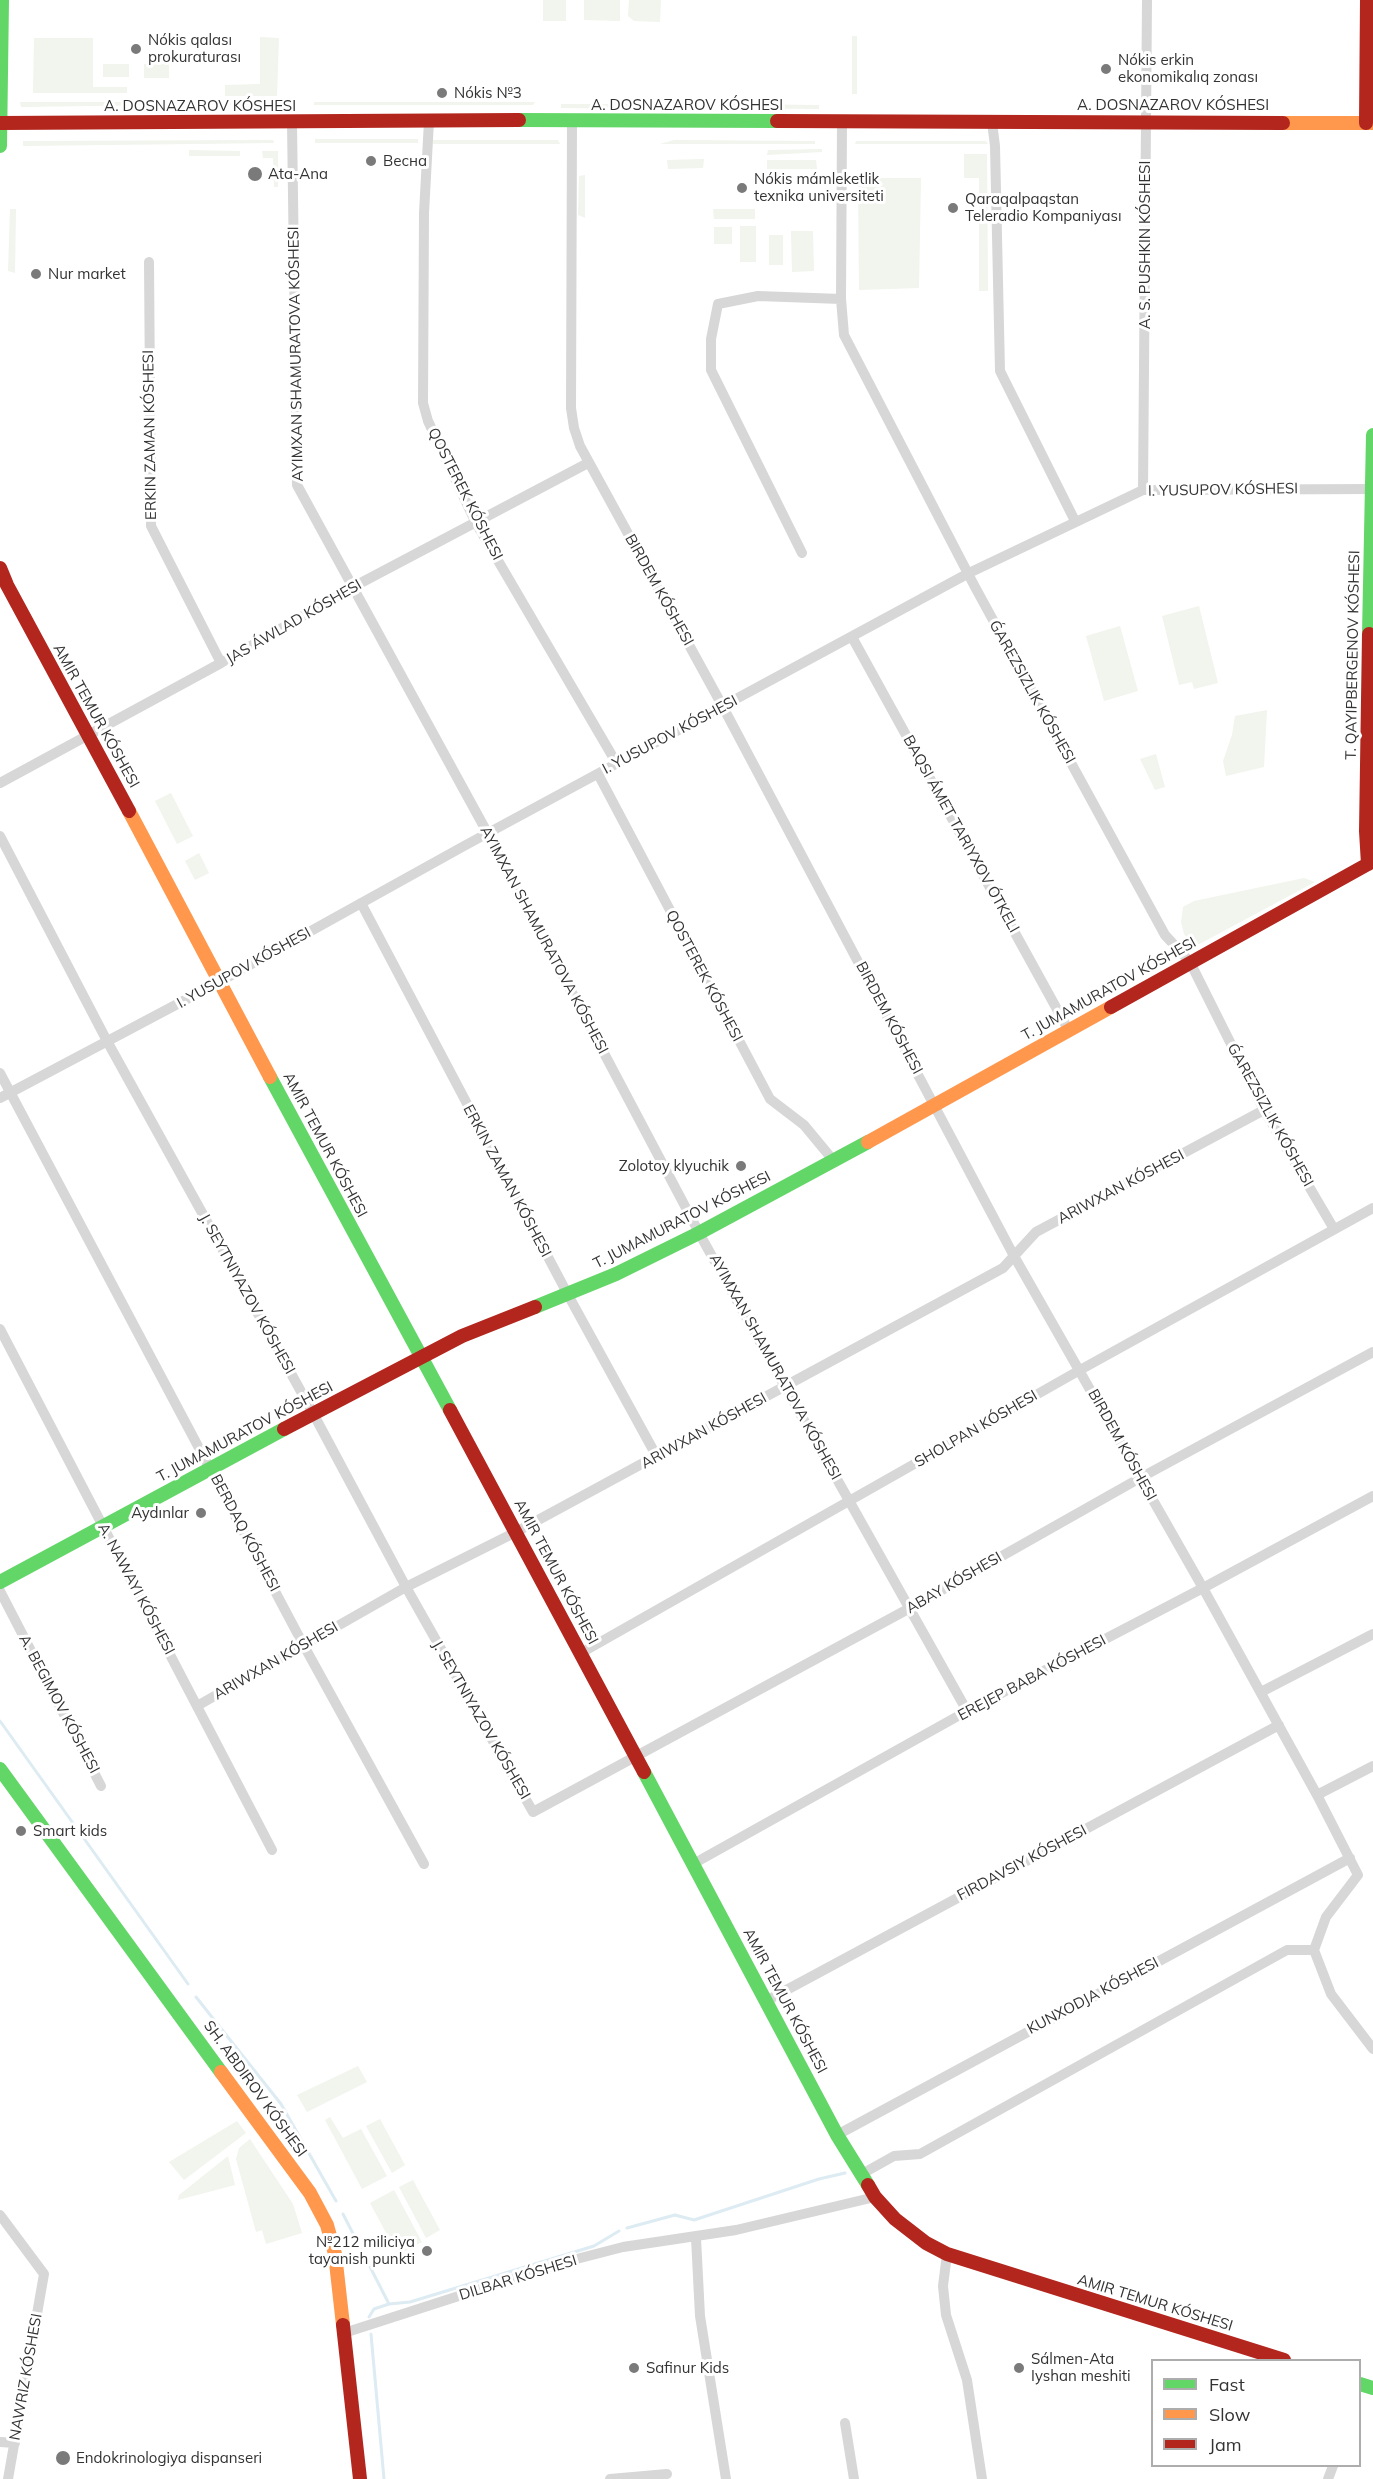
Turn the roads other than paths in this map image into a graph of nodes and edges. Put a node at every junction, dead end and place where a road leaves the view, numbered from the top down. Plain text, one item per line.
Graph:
1 (2, 0) edge
2 (1147, 0) edge
3 (1367, 0) edge
4 (572, 120) junction
5 (429, 121) junction
6 (1146, 121) junction
7 (842, 122) junction
8 (992, 122) junction
9 (0, 123) edge
10 (292, 123) junction
11 (1370, 123) edge
12 (0, 146) edge
13 (149, 262) dead end
14 (841, 299) junction
15 (1373, 435) edge
16 (588, 463) junction
17 (1373, 489) edge
18 (1143, 490) junction
19 (1076, 521) junction
20 (476, 523) junction
21 (802, 553) dead end
22 (0, 568) edge
23 (969, 573) junction
24 (353, 587) junction
25 (852, 637) junction
26 (221, 663) junction
27 (723, 707) junction
28 (87, 736) junction
29 (617, 764) junction
30 (598, 774) junction
31 (0, 783) edge
32 (488, 834) junction
33 (0, 836) edge
34 (1371, 867) edge
35 (361, 903) junction
36 (1190, 962) junction
37 (219, 982) junction
38 (1069, 1031) junction
39 (107, 1041) junction
40 (0, 1074) edge
41 (10, 1093) junction
42 (0, 1098) edge
43 (936, 1105) junction
44 (1264, 1110) junction
45 (833, 1160) junction
46 (1373, 1208) edge
47 (1334, 1229) junction
48 (699, 1233) junction
49 (1014, 1256) junction
50 (567, 1293) junction
51 (0, 1329) edge
52 (1373, 1352) edge
53 (421, 1357) junction
54 (1080, 1370) junction
55 (783, 1387) junction
56 (314, 1415) junction
57 (657, 1457) junction
58 (210, 1468) junction
59 (1140, 1478) junction
60 (1373, 1496) edge
61 (850, 1500) junction
62 (103, 1526) junction
63 (516, 1532) junction
64 (0, 1582) edge
65 (406, 1587) junction
66 (1203, 1588) junction
67 (0, 1591) edge
68 (910, 1608) junction
69 (1373, 1634) edge
70 (303, 1644) junction
71 (581, 1653) junction
72 (1261, 1692) junction
73 (197, 1706) junction
74 (967, 1711) junction
75 (1279, 1725) junction
76 (636, 1757) junction
77 (1373, 1766) edge
78 (0, 1769) edge
79 (101, 1786) dead end
80 (1317, 1795) junction
81 (533, 1812) joint
82 (272, 1850) dead end
83 (1350, 1858) junction
84 (424, 1864) dead end
85 (693, 1864) junction
86 (1314, 1950) junction
87 (766, 2001) junction
88 (1373, 2049) edge
89 (837, 2135) junction
90 (860, 2175) junction
91 (875, 2197) junction
92 (0, 2215) edge
93 (696, 2238) junction
94 (946, 2254) junction
95 (344, 2333) junction
96 (1278, 2359) edge
97 (845, 2423) dead end
98 (0, 2442) edge
99 (15, 2443) junction
100 (667, 2474) dead end
101 (8, 2479) edge
102 (360, 2479) edge
103 (610, 2479) edge
104 (726, 2479) edge
105 (854, 2479) edge
106 (982, 2479) edge

1 - 9 street
2 - 6 street, A. S. PUSHKIN KÓSHESI
3 - 11 street
4 - 5 street, A. DOSNAZAROV KÓSHESI
4 - 7 street, A. DOSNAZAROV KÓSHESI
4 - 16 street, BIRDEM KÓSHESI
5 - 10 street, A. DOSNAZAROV KÓSHESI
5 - 20 street, QOSTEREK KÓSHESI
6 - 8 street, A. DOSNAZAROV KÓSHESI
6 - 11 street, A. DOSNAZAROV KÓSHESI
6 - 18 street, A. S. PUSHKIN KÓSHESI
7 - 8 street, A. DOSNAZAROV KÓSHESI
7 - 14 street, ǴAREZSIZLIK KÓSHESI
8 - 19 street
9 - 10 street, A. DOSNAZAROV KÓSHESI
9 - 12 street
10 - 24 street
13 - 26 street, ERKIN ZAMAN KÓSHESI
14 - 21 street
14 - 23 street, ǴAREZSIZLIK KÓSHESI
15 - 17 street
16 - 20 street, JAS ÁWLAD KÓSHESI
16 - 27 street, BIRDEM KÓSHESI
17 - 18 street, I. YUSUPOV KÓSHESI
17 - 34 street
18 - 19 street, I. YUSUPOV KÓSHESI
19 - 23 street, I. YUSUPOV KÓSHESI
20 - 24 street, JAS ÁWLAD KÓSHESI
20 - 29 street, QOSTEREK KÓSHESI
22 - 28 street, AMIR TEMUR KÓSHESI
23 - 25 street, I. YUSUPOV KÓSHESI
23 - 36 street, ǴAREZSIZLIK KÓSHESI
24 - 26 street, JAS ÁWLAD KÓSHESI
24 - 32 street
25 - 27 street, I. YUSUPOV KÓSHESI
25 - 38 street
26 - 28 street, JAS ÁWLAD KÓSHESI
27 - 29 street, I. YUSUPOV KÓSHESI
27 - 43 street, BIRDEM KÓSHESI
28 - 31 street, JAS ÁWLAD KÓSHESI
28 - 37 street, AMIR TEMUR KÓSHESI
29 - 30 street, I. YUSUPOV KÓSHESI
30 - 32 street, I. YUSUPOV KÓSHESI
30 - 45 street, QOSTEREK KÓSHESI
32 - 35 street, I. YUSUPOV KÓSHESI
32 - 48 street
33 - 39 street, J. SEYTNIYAZOV KÓSHESI
34 - 36 street, T. JUMAMURATOV KÓSHESI
35 - 37 street, I. YUSUPOV KÓSHESI
35 - 50 street, ERKIN ZAMAN KÓSHESI
36 - 38 street, T. JUMAMURATOV KÓSHESI
36 - 44 street, ǴAREZSIZLIK KÓSHESI
37 - 39 street, I. YUSUPOV KÓSHESI
37 - 53 street, AMIR TEMUR KÓSHESI
38 - 43 street, T. JUMAMURATOV KÓSHESI
39 - 41 street, I. YUSUPOV KÓSHESI
39 - 56 street, J. SEYTNIYAZOV KÓSHESI
40 - 41 street, BERDAQ KÓSHESI
41 - 42 street, I. YUSUPOV KÓSHESI
41 - 58 street, BERDAQ KÓSHESI
43 - 45 street, T. JUMAMURATOV KÓSHESI
43 - 49 street, BIRDEM KÓSHESI
44 - 47 street, ǴAREZSIZLIK KÓSHESI
44 - 49 street
45 - 48 street, T. JUMAMURATOV KÓSHESI
46 - 47 street, SHOLPAN KÓSHESI
47 - 54 street, SHOLPAN KÓSHESI
48 - 50 street, T. JUMAMURATOV KÓSHESI
48 - 55 street
49 - 54 street, BIRDEM KÓSHESI
49 - 55 street
50 - 53 street, T. JUMAMURATOV KÓSHESI
50 - 57 street, ERKIN ZAMAN KÓSHESI
51 - 62 street
52 - 59 street, ABAY KÓSHESI
53 - 56 street, T. JUMAMURATOV KÓSHESI
53 - 63 street, AMIR TEMUR KÓSHESI
54 - 59 street, BIRDEM KÓSHESI
54 - 61 street, SHOLPAN KÓSHESI
55 - 57 street
55 - 61 street
56 - 58 street, T. JUMAMURATOV KÓSHESI
56 - 65 street, J. SEYTNIYAZOV KÓSHESI
57 - 63 street
58 - 62 street, T. JUMAMURATOV KÓSHESI
58 - 70 street, BERDAQ KÓSHESI
59 - 66 street, BIRDEM KÓSHESI
59 - 68 street, ABAY KÓSHESI
60 - 66 street, EREJEP BABA KÓSHESI
61 - 68 street
61 - 71 street, SHOLPAN KÓSHESI
62 - 64 street, T. JUMAMURATOV KÓSHESI
62 - 73 street
63 - 65 street
63 - 71 street, AMIR TEMUR KÓSHESI
65 - 70 street
65 - 81 street, J. SEYTNIYAZOV KÓSHESI
66 - 72 street, BIRDEM KÓSHESI
66 - 74 street, EREJEP BABA KÓSHESI
67 - 79 street, A. BEGIMOV KÓSHESI
68 - 74 street
68 - 76 street, ABAY KÓSHESI
69 - 72 street
70 - 73 street
70 - 84 street, BERDAQ KÓSHESI
71 - 76 street, AMIR TEMUR KÓSHESI
72 - 75 street, BIRDEM KÓSHESI
73 - 82 street
74 - 85 street, EREJEP BABA KÓSHESI
75 - 80 street, BIRDEM KÓSHESI
75 - 87 street, FIRDAVSIY KÓSHESI
76 - 81 street, ABAY KÓSHESI
76 - 85 street, AMIR TEMUR KÓSHESI
77 - 80 street
78 - 95 street, SH. ABDIROV KÓSHESI
80 - 83 street, BIRDEM KÓSHESI
83 - 86 street, BIRDEM KÓSHESI
83 - 89 street, KUNXODJA KÓSHESI
85 - 87 street, AMIR TEMUR KÓSHESI
86 - 88 street
86 - 90 street
87 - 89 street, AMIR TEMUR KÓSHESI
89 - 90 street, AMIR TEMUR KÓSHESI
90 - 91 street, AMIR TEMUR KÓSHESI
91 - 93 street, DILBAR KÓSHESI
91 - 94 street, AMIR TEMUR KÓSHESI
92 - 99 street
93 - 95 street, DILBAR KÓSHESI
93 - 104 street
94 - 96 street, AMIR TEMUR KÓSHESI
94 - 106 street
95 - 102 street, SH. ABDIROV KÓSHESI
97 - 105 street
98 - 99 street
99 - 101 street
100 - 103 street

